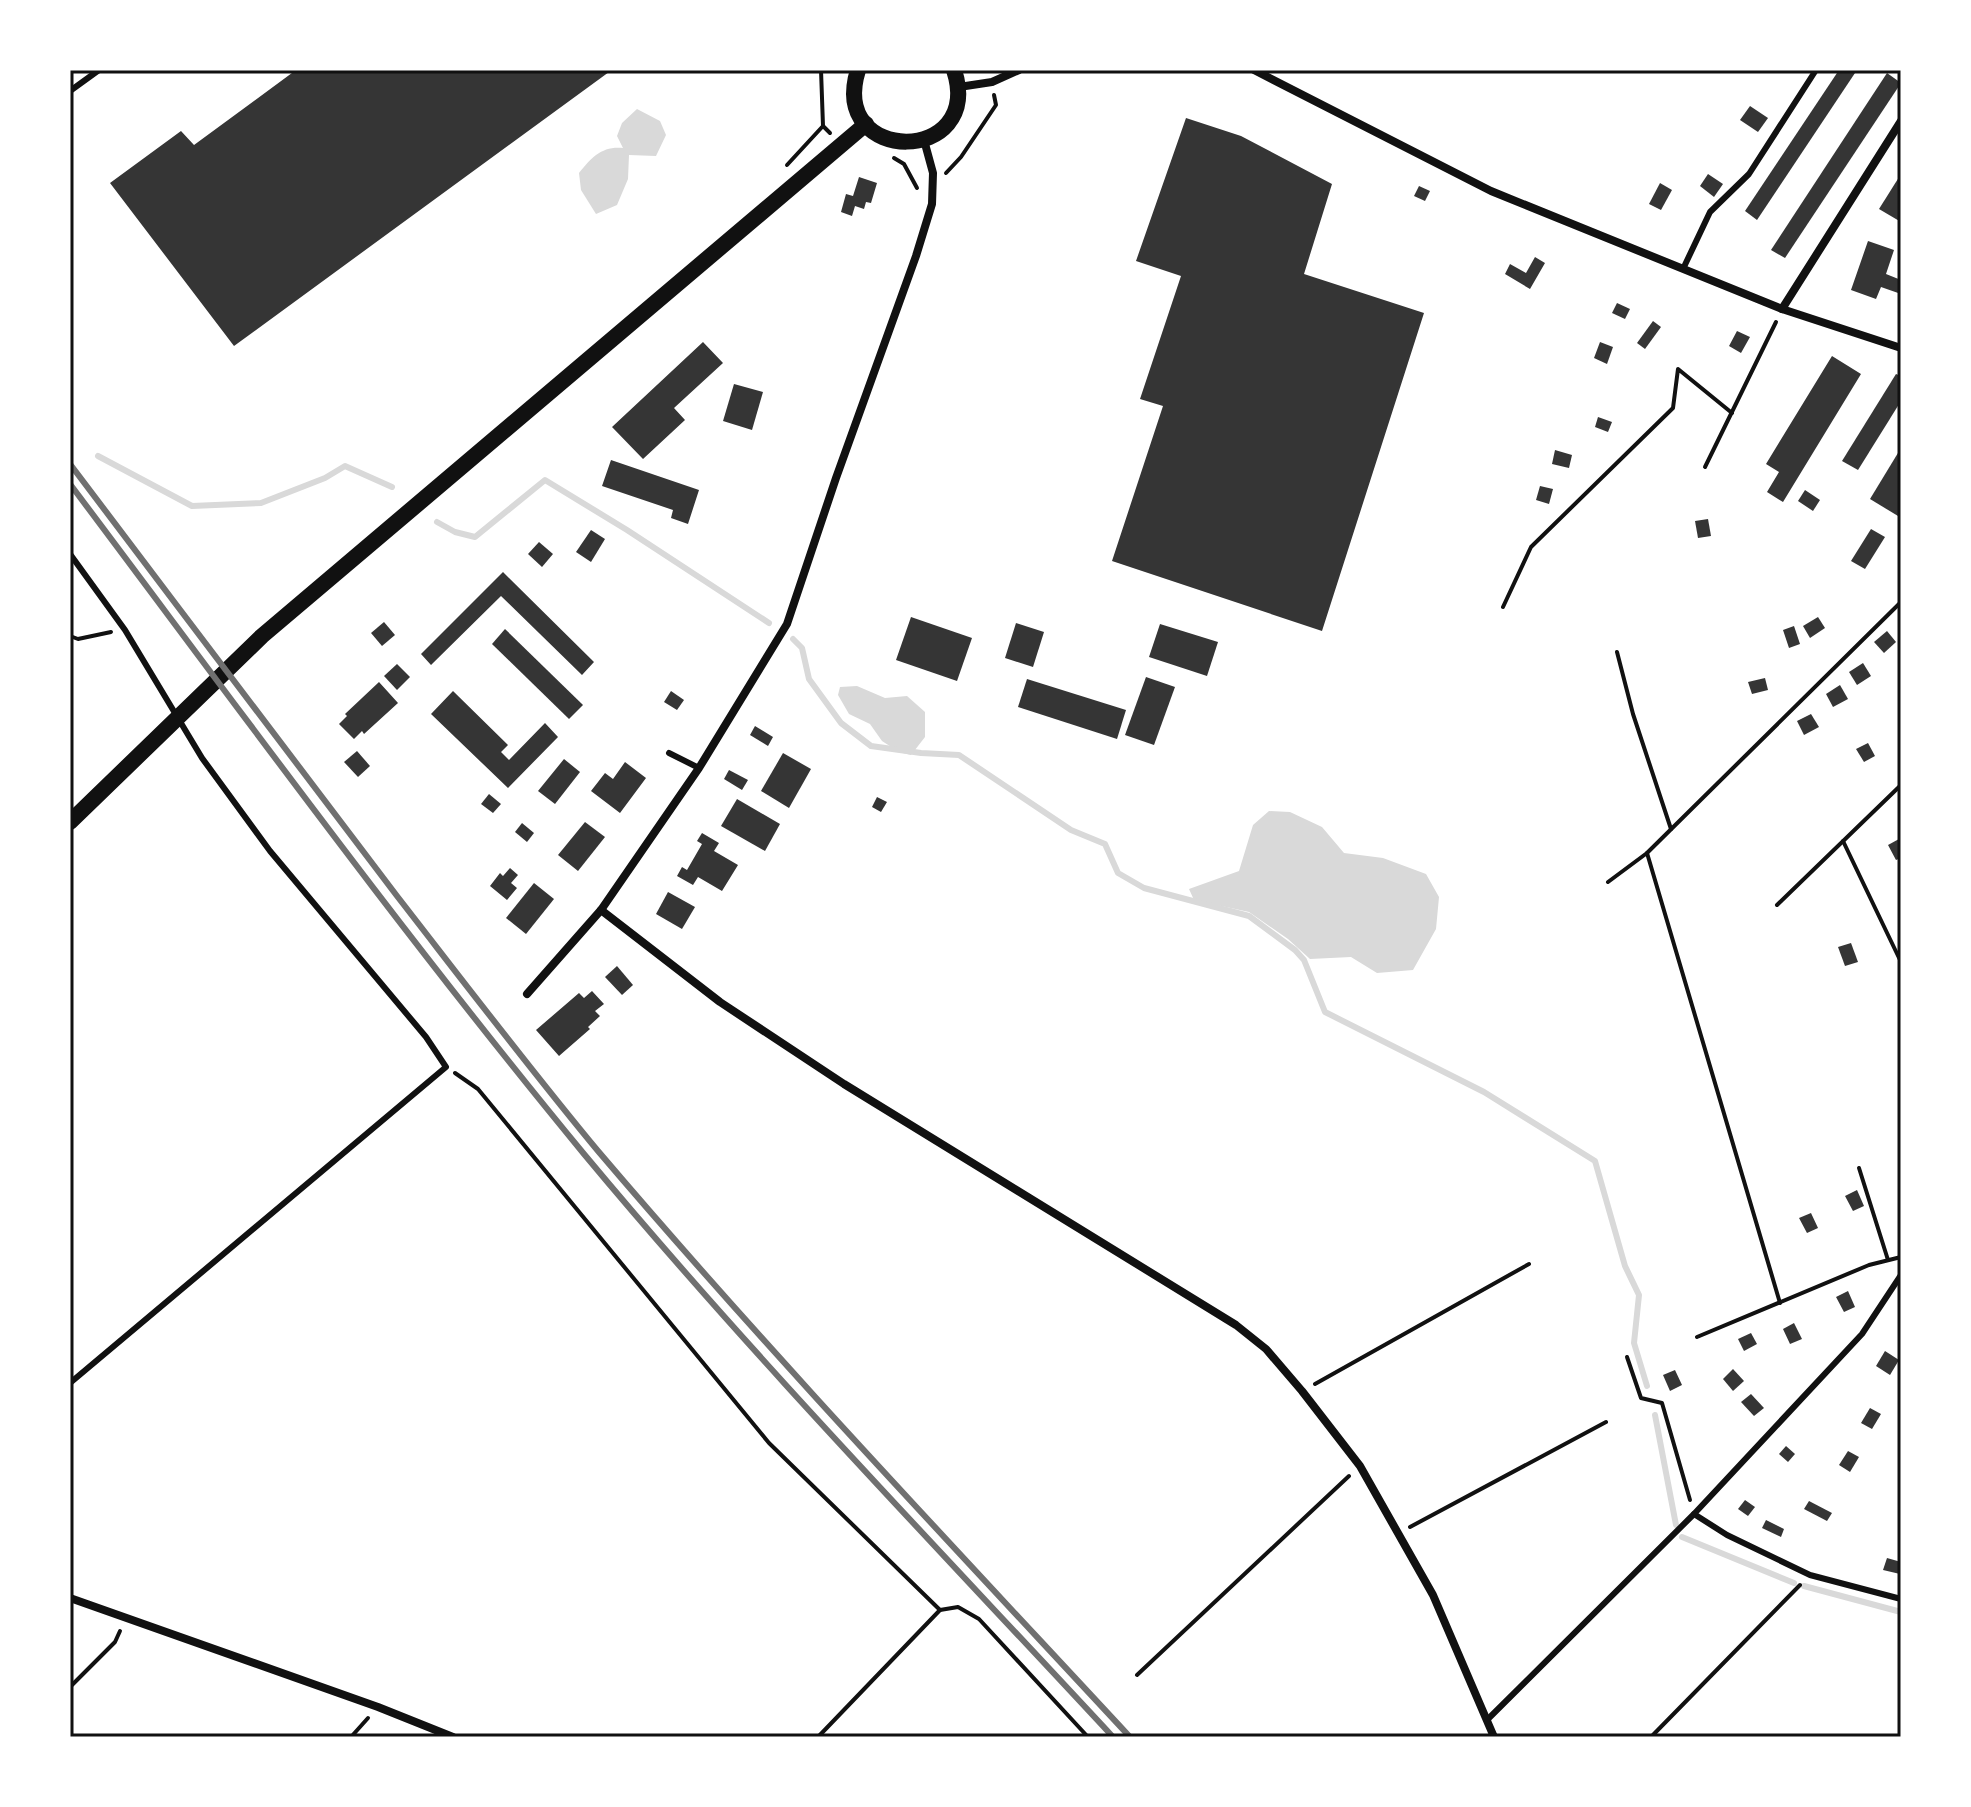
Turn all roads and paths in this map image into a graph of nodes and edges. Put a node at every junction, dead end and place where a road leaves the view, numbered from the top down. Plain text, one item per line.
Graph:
1 (99, 70) edge
2 (821, 70) edge
3 (858, 70) edge
4 (1019, 70) edge
5 (1254, 70) edge
6 (1816, 70) edge
7 (956, 78) edge
8 (70, 91) edge
9 (1901, 121) edge
10 (866, 124) junction
11 (823, 126) dead end
12 (924, 140) junction
13 (1683, 269) junction
14 (1782, 309) junction
15 (1901, 348) edge
16 (1732, 413) junction
17 (1705, 467) dead end
18 (70, 554) edge
19 (1901, 602) edge
20 (1503, 607) dead end
21 (125, 630) junction
22 (70, 636) edge
23 (1617, 652) dead end
24 (669, 753) dead end
25 (699, 768) junction
26 (1901, 785) edge
27 (70, 822) edge
28 (1671, 829) junction
29 (1843, 841) junction
30 (1647, 853) junction
31 (1608, 882) dead end
32 (1777, 905) dead end
33 (601, 910) junction
34 (1901, 962) edge
35 (527, 994) dead end
36 (446, 1067) junction
37 (1859, 1168) dead end
38 (1901, 1257) edge
39 (1888, 1260) junction
40 (1529, 1264) dead end
41 (1901, 1275) edge
42 (1780, 1303) junction
43 (1697, 1337) dead end
44 (1627, 1357) dead end
45 (70, 1383) edge
46 (1302, 1391) junction
47 (1606, 1422) dead end
48 (1360, 1466) junction
49 (1694, 1514) junction
50 (1398, 1534) junction
51 (1810, 1575) junction
52 (70, 1598) edge
53 (1901, 1599) edge
54 (940, 1610) junction
55 (126, 1618) junction
56 (1137, 1675) dead end
57 (70, 1687) edge
58 (378, 1707) junction
59 (1487, 1720) junction
60 (351, 1737) edge
61 (453, 1737) edge
62 (818, 1737) edge
63 (1088, 1737) edge
64 (1494, 1737) edge
65 (1651, 1737) edge

1 - 8 lane
2 - 11 path
3 - 10 main road
4 - 7 street
5 - 13 street
6 - 13 lane
7 - 12 main road
9 - 14 street
10 - 12 main road
10 - 27 main road
12 - 25 street
13 - 14 street
14 - 15 street
14 - 16 path
16 - 17 path
16 - 20 path
18 - 21 lane
19 - 28 path
21 - 22 path
21 - 36 lane
23 - 28 path
24 - 25 lane
25 - 33 street
26 - 29 path
28 - 30 path
29 - 32 path
29 - 34 path
30 - 31 path
30 - 42 path
33 - 35 street
33 - 46 street
36 - 45 lane
36 - 54 path
37 - 39 path
38 - 39 path
39 - 42 path
40 - 46 path
41 - 49 lane
42 - 43 path
44 - 49 path
46 - 48 street
47 - 50 path
48 - 50 street
48 - 56 path
49 - 51 lane
49 - 59 lane
50 - 59 street
51 - 53 lane
51 - 65 path
52 - 55 street
54 - 62 path
54 - 63 path
55 - 57 path
55 - 58 street
58 - 60 path
58 - 61 street
59 - 64 street

